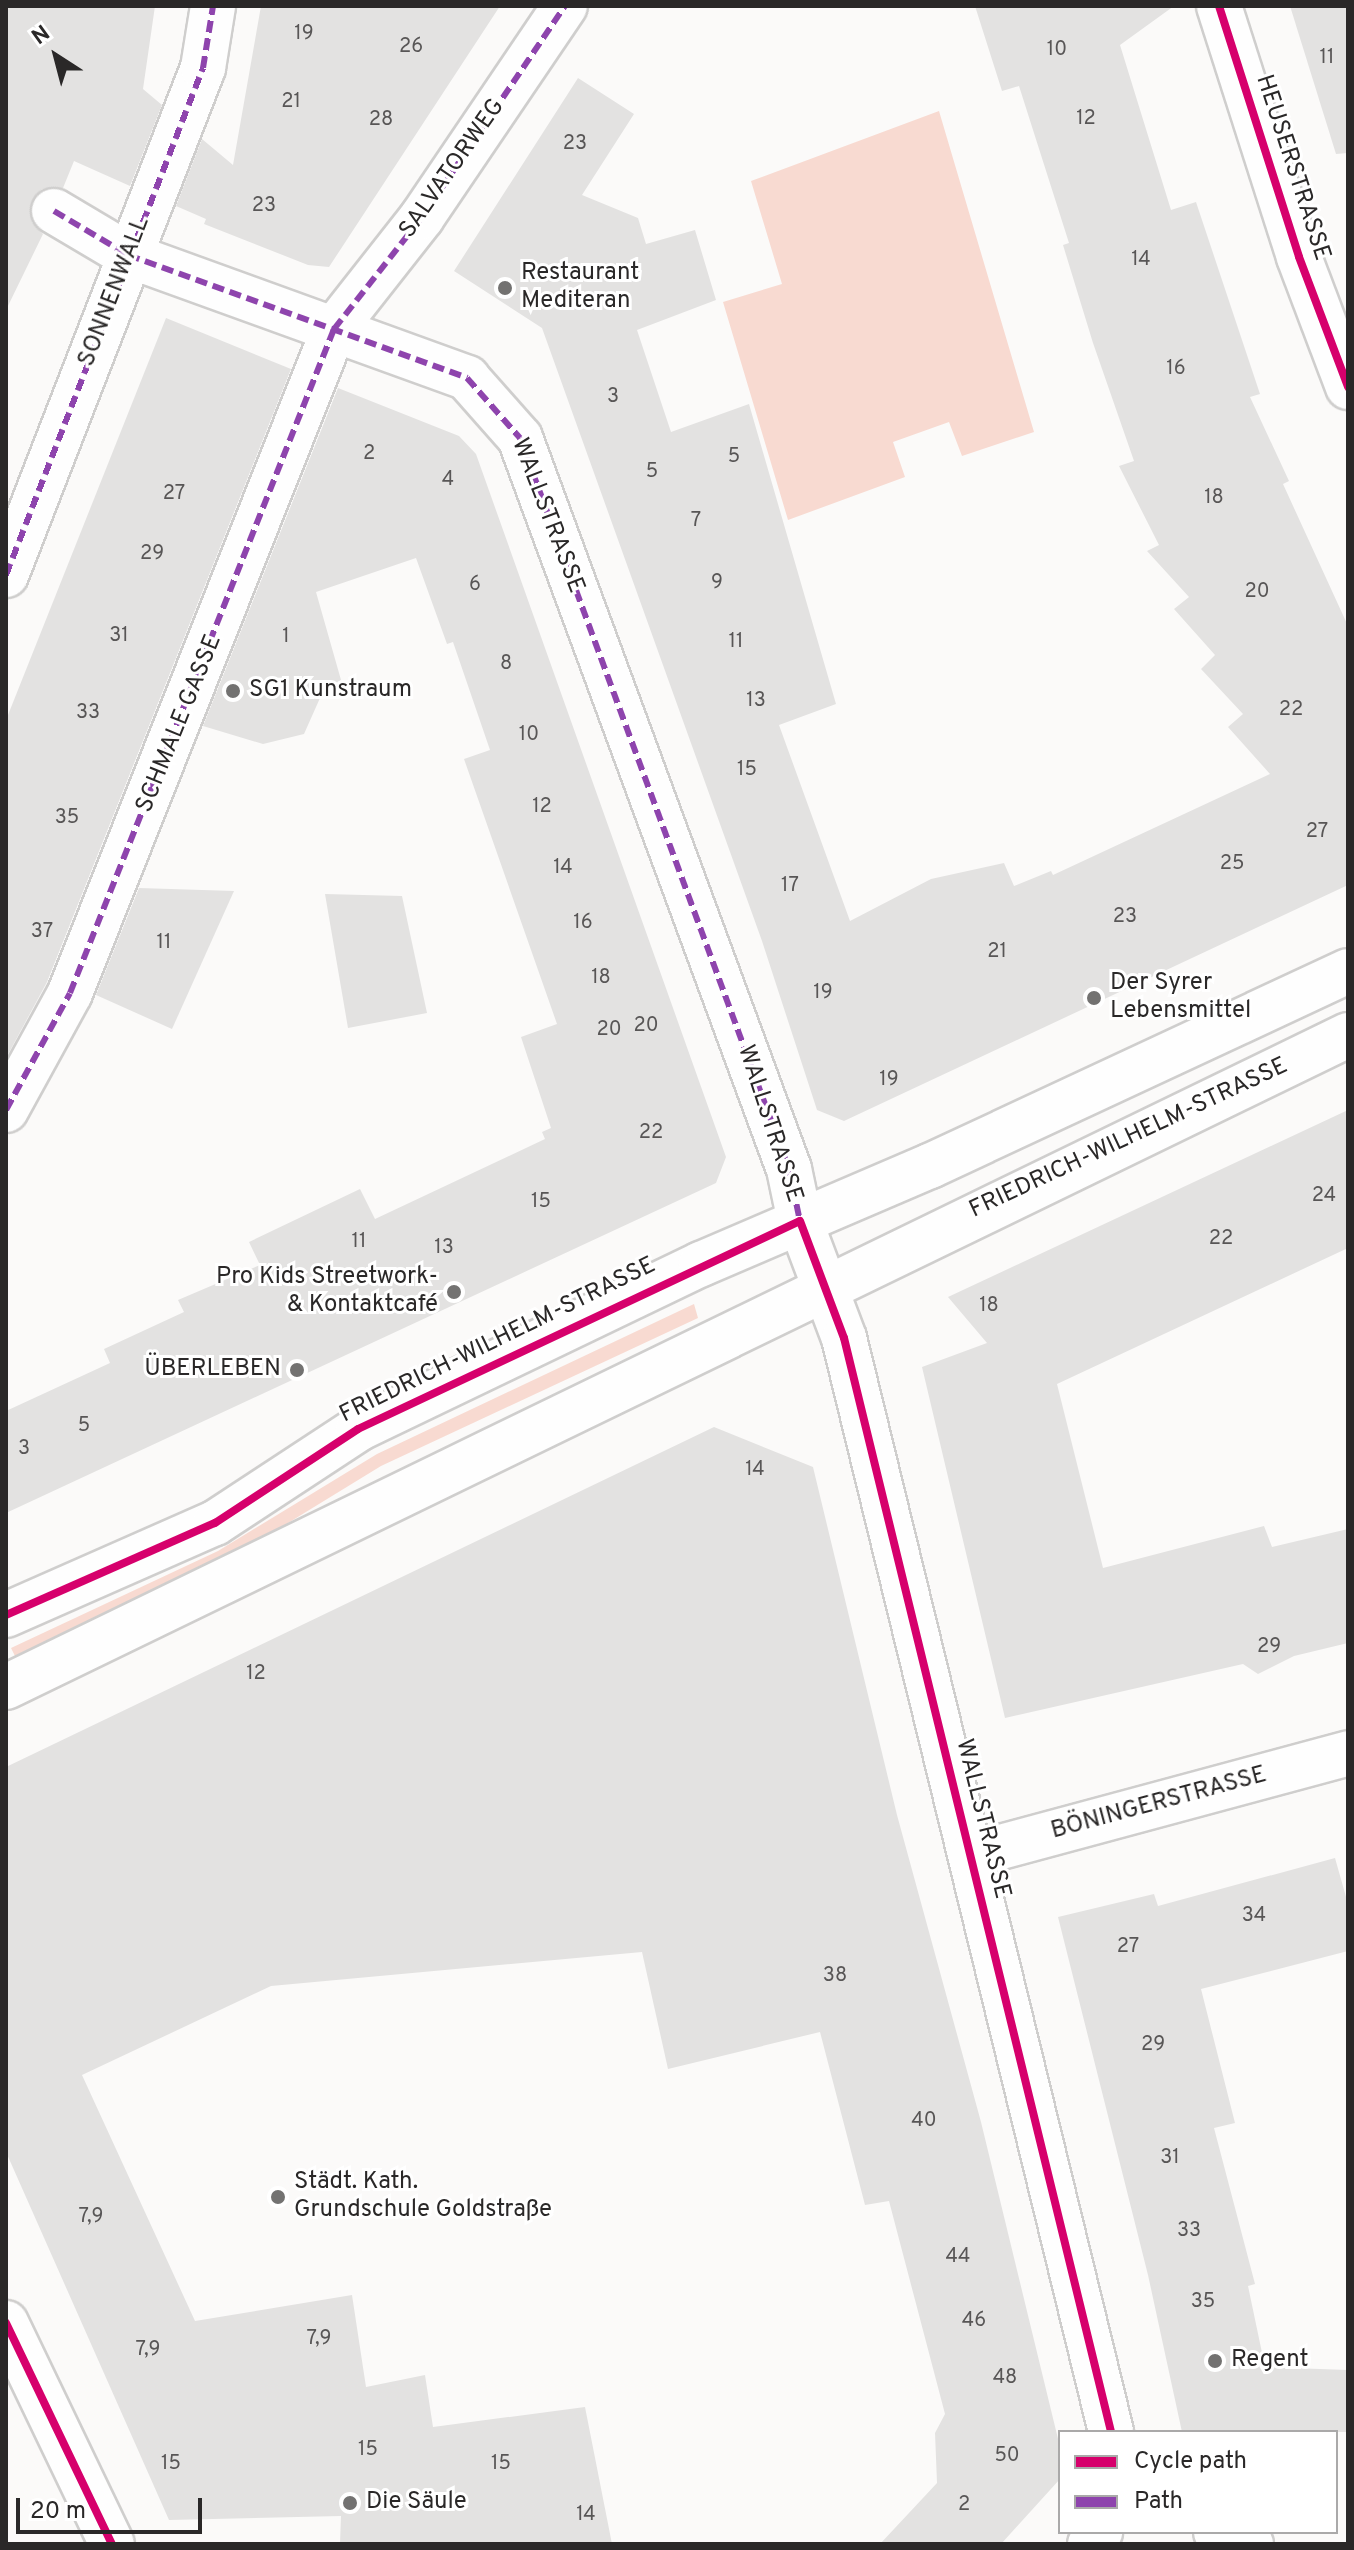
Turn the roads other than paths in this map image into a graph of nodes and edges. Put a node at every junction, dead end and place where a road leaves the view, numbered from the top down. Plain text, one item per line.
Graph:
1 (213, 6) edge
2 (565, 6) edge
3 (1219, 6) edge
4 (54, 211) dead end
5 (128, 255) junction
6 (334, 329) junction
7 (1348, 387) edge
8 (6, 575) edge
9 (1348, 971) edge
10 (1348, 1035) edge
11 (6, 1110) edge
12 (800, 1221) junction
13 (824, 1290) junction
14 (6, 1615) edge
15 (6, 1687) edge
16 (1348, 1753) edge
17 (971, 1855) junction
18 (6, 2323) edge
19 (1111, 2430) edge
20 (1222, 2534) edge
21 (112, 2544) edge
22 (1251, 2544) edge

1 - 5 street, SONNENWALL
2 - 6 street, SALVATORWEG
3 - 7 street, HEUSERSTRASSE
4 - 5 street, WALLSTRASSE
5 - 6 street, WALLSTRASSE
5 - 8 street, SONNENWALL
6 - 11 street, SCHMALE GASSE
6 - 12 street, WALLSTRASSE
9 - 12 street, FRIEDRICH-WILHELM-STRASSE
10 - 13 street, FRIEDRICH-WILHELM-STRASSE
12 - 13 street, WALLSTRASSE
12 - 14 street, FRIEDRICH-WILHELM-STRASSE
13 - 15 street, FRIEDRICH-WILHELM-STRASSE
13 - 17 street, WALLSTRASSE
16 - 17 street, BÖNINGERSTRASSE
17 - 19 street, WALLSTRASSE
18 - 21 street
20 - 22 street

